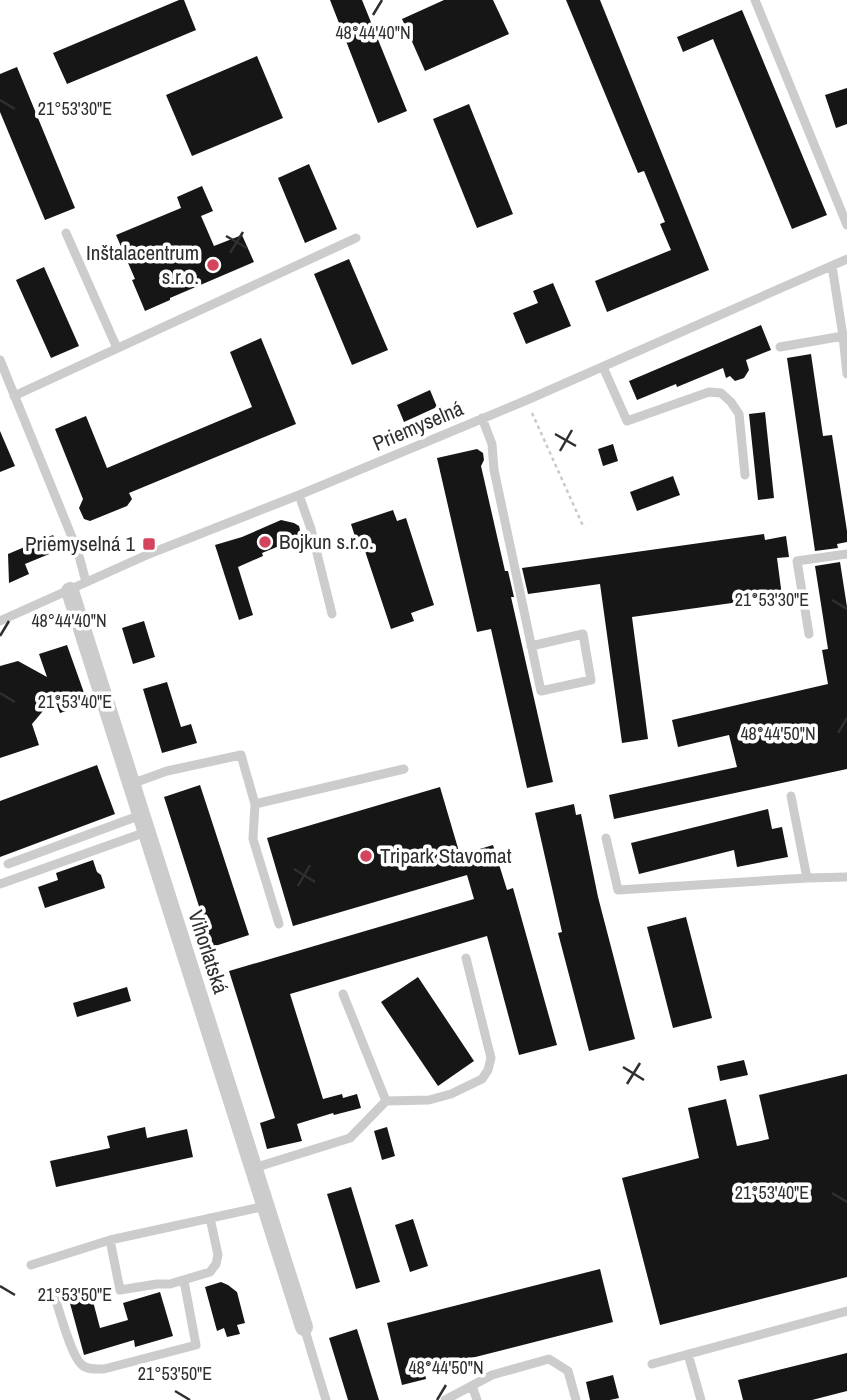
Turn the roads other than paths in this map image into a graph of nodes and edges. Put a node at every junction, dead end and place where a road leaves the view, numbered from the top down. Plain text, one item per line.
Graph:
1 (755, 0) edge
2 (847, 225) edge
3 (66, 233) dead end
4 (356, 238) dead end
5 (847, 259) edge
6 (832, 265) junction
7 (843, 336) junction
8 (780, 347) dead end
9 (117, 348) junction
10 (0, 360) edge
11 (846, 360) edge
12 (603, 367) junction
13 (847, 374) edge
14 (14, 396) junction
15 (482, 418) junction
16 (745, 475) dead end
17 (299, 495) junction
18 (847, 554) edge
19 (86, 582) junction
20 (70, 591) junction
21 (332, 614) dead end
22 (0, 621) edge
23 (809, 634) dead end
24 (531, 646) junction
25 (404, 769) dead end
26 (131, 784) junction
27 (792, 796) dead end
28 (255, 804) junction
29 (144, 823) junction
30 (606, 838) dead end
31 (8, 864) dead end
32 (847, 877) edge
33 (807, 878) junction
34 (0, 884) edge
35 (279, 924) dead end
36 (467, 958) dead end
37 (343, 994) dead end
38 (386, 1101) junction
39 (254, 1168) junction
40 (266, 1206) junction
41 (210, 1218) junction
42 (110, 1240) junction
43 (31, 1265) dead end
44 (184, 1281) junction
45 (55, 1298) dead end
46 (847, 1311) edge
47 (304, 1326) joint
48 (688, 1354) junction
49 (652, 1364) dead end
50 (472, 1386) junction
51 (326, 1400) edge
52 (445, 1400) edge
53 (477, 1400) edge
54 (576, 1400) edge
55 (701, 1400) edge

1 - 2 lane
3 - 9 lane
4 - 9 lane
5 - 6 lane, Priemyselná
6 - 7 lane
6 - 12 lane, Priemyselná
7 - 8 lane
7 - 11 lane
9 - 14 lane
10 - 14 lane
11 - 13 lane
12 - 15 lane, Priemyselná
12 - 16 lane
14 - 19 lane
15 - 17 lane, Priemyselná
15 - 24 lane
17 - 19 lane, Priemyselná
17 - 21 lane
18 - 23 lane
19 - 20 lane, Priemyselná
20 - 22 lane, Priemyselná
20 - 26 street, Vihorlatská
24 - 24 lane
25 - 28 lane
26 - 28 lane
26 - 29 street, Vihorlatská
27 - 33 lane
28 - 35 lane
29 - 31 lane
29 - 34 lane
29 - 39 street, Vihorlatská
30 - 33 lane
32 - 33 lane
36 - 38 lane
37 - 38 lane
38 - 39 lane
39 - 40 street, Vihorlatská
40 - 41 lane
40 - 47 street, Vihorlatská
41 - 42 lane
41 - 44 lane
42 - 43 lane
42 - 44 lane
44 - 45 lane
46 - 48 lane
47 - 51 lane
48 - 49 lane
48 - 55 lane
50 - 52 lane
50 - 53 lane
50 - 54 lane

